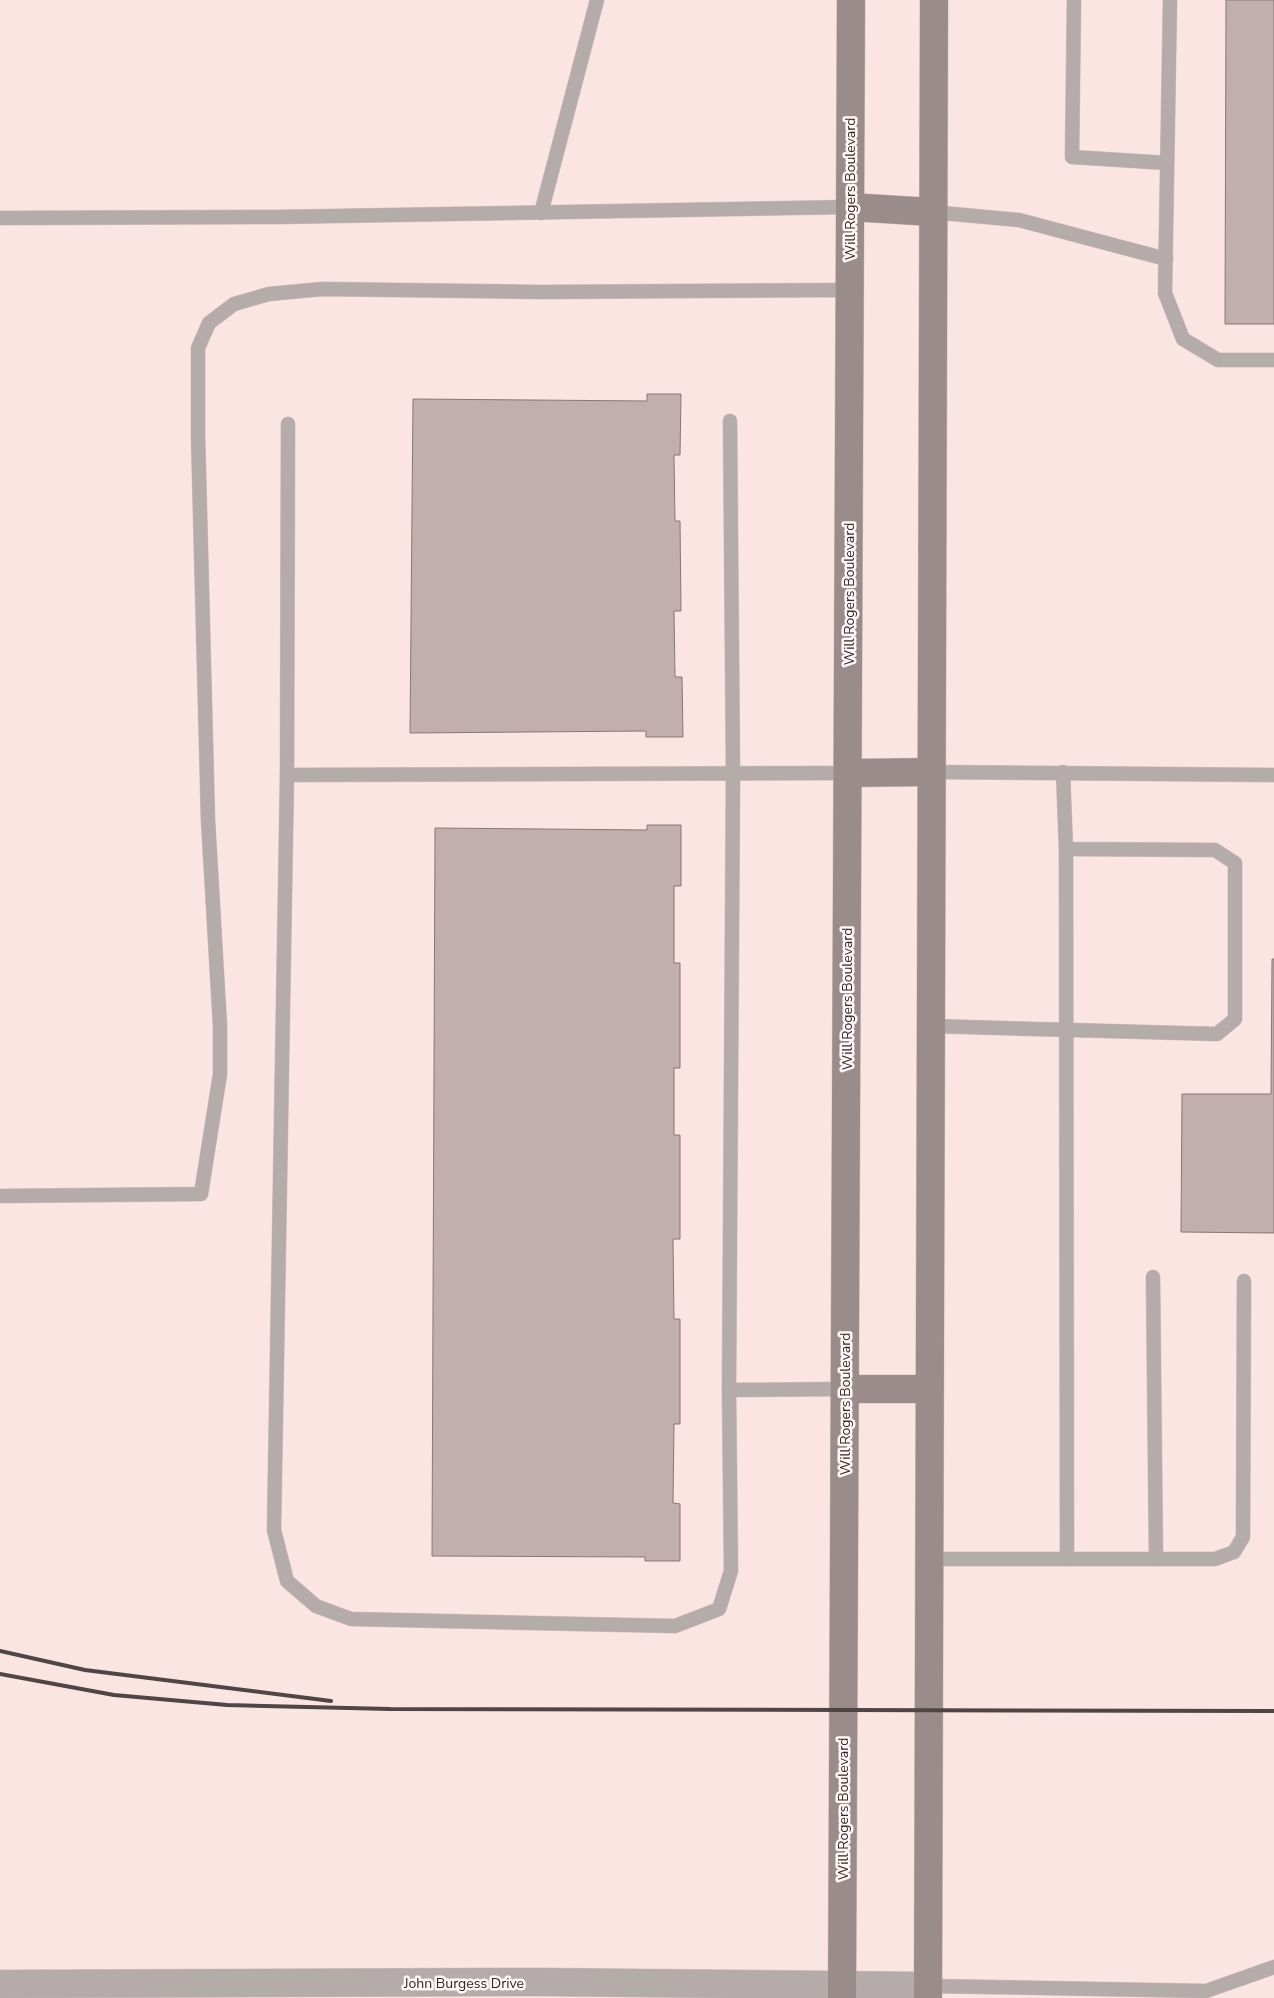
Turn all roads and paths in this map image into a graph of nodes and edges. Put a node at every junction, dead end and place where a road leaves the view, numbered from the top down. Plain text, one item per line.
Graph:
1 (597, 0) edge
2 (850, 0) edge
3 (934, 0) edge
4 (1074, 0) edge
5 (1170, 0) edge
6 (1167, 163) junction
7 (850, 207) junction
8 (932, 212) junction
9 (541, 213) junction
10 (0, 218) edge
11 (1166, 259) junction
12 (850, 290) junction
13 (1274, 360) edge
14 (730, 421) dead end
15 (288, 424) dead end
16 (931, 772) junction
17 (1063, 772) junction
18 (733, 773) junction
19 (848, 773) junction
20 (287, 775) junction
21 (1274, 775) edge
22 (1066, 849) junction
23 (930, 1026) junction
24 (1066, 1030) junction
25 (0, 1196) edge
26 (1153, 1277) dead end
27 (1244, 1281) dead end
28 (845, 1389) junction
29 (929, 1389) junction
30 (729, 1390) junction
31 (928, 1559) junction
32 (1067, 1559) junction
33 (1156, 1559) junction
34 (1274, 1967) edge
35 (0, 1984) edge
36 (540, 1990) edge
37 (160, 1991) edge
38 (842, 1991) edge
39 (928, 1992) edge
40 (1206, 1994) edge

1 - 9 lane
2 - 7 main road, Will Rogers Boulevard
3 - 8 main road
4 - 6 lane
5 - 6 lane
6 - 11 lane
7 - 8 main road
7 - 9 lane
7 - 12 main road, Will Rogers Boulevard
8 - 11 lane
8 - 16 main road
9 - 10 lane
11 - 13 lane
12 - 19 main road, Will Rogers Boulevard
12 - 25 lane
14 - 18 lane
15 - 20 lane
16 - 17 lane
16 - 19 main road
16 - 23 main road
17 - 21 lane
17 - 22 lane
18 - 19 lane
18 - 20 lane
18 - 30 lane
19 - 28 main road, Will Rogers Boulevard
20 - 30 lane
22 - 24 lane
22 - 24 lane
23 - 24 lane
23 - 29 main road
24 - 32 lane
26 - 33 lane
27 - 33 lane
28 - 29 main road
28 - 30 lane
28 - 38 main road, Will Rogers Boulevard
29 - 31 main road
31 - 32 lane
31 - 39 main road
32 - 33 lane
34 - 40 lane
35 - 37 street, John Burgess Drive
36 - 37 street, John Burgess Drive
36 - 38 street, John Burgess Drive
38 - 39 street, John Burgess Drive
39 - 40 lane

